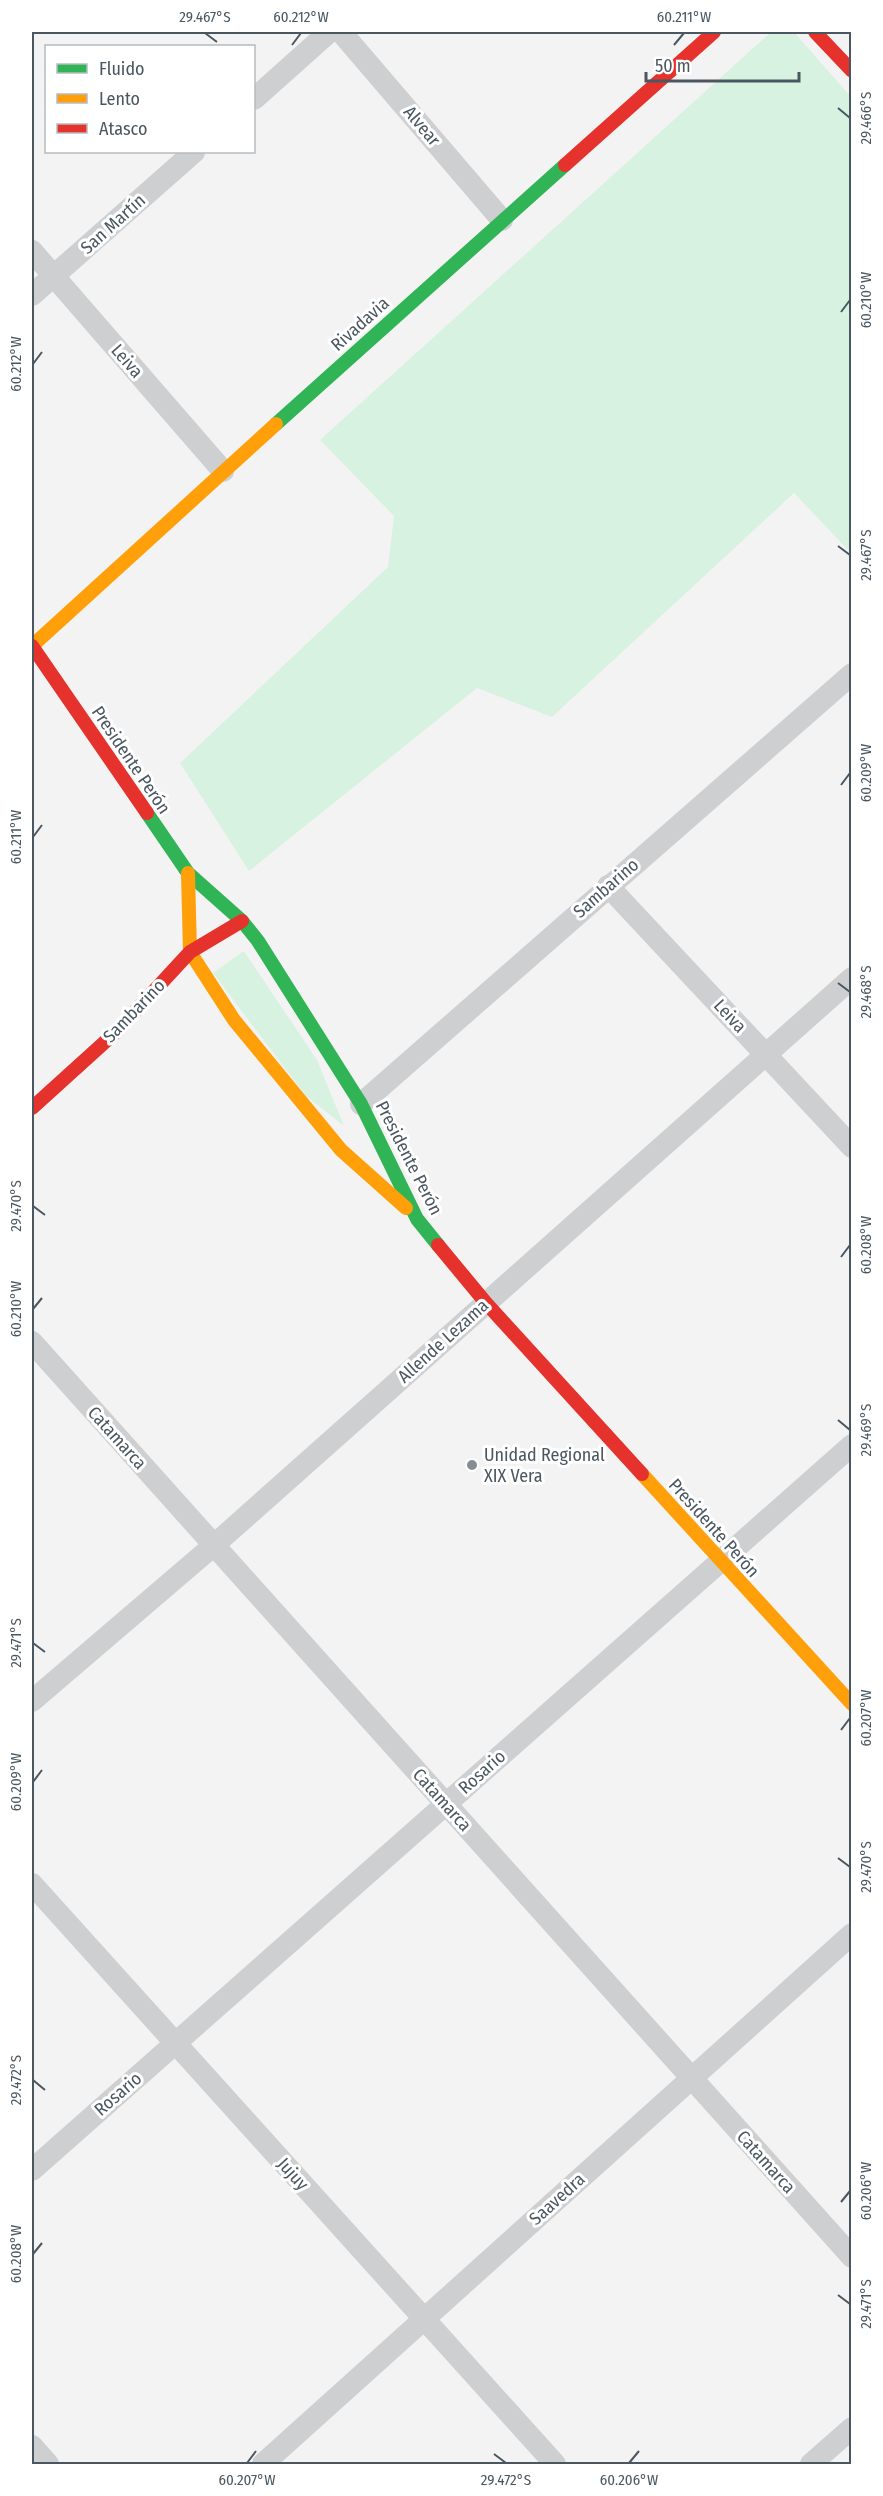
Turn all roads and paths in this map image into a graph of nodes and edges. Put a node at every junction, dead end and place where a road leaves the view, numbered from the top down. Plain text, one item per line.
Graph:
1 (329, 32) edge
2 (341, 32) edge
3 (714, 32) edge
4 (815, 32) edge
5 (852, 70) edge
6 (255, 98) edge
7 (193, 153) edge
8 (502, 220) junction
9 (32, 251) edge
10 (54, 276) junction
11 (32, 295) edge
12 (223, 471) junction
13 (32, 646) edge
14 (852, 674) edge
15 (188, 873) junction
16 (608, 886) junction
17 (242, 921) junction
18 (190, 952) junction
19 (852, 978) edge
20 (766, 1054) junction
21 (361, 1104) junction
22 (32, 1108) edge
23 (852, 1147) edge
24 (417, 1219) junction
25 (486, 1303) junction
26 (32, 1342) edge
27 (852, 1445) edge
28 (213, 1546) junction
29 (720, 1561) junction
30 (32, 1701) edge
31 (852, 1704) edge
32 (446, 1804) junction
33 (32, 1884) edge
34 (852, 1934) edge
35 (175, 2043) junction
36 (691, 2078) junction
37 (32, 2170) edge
38 (852, 2257) edge
39 (424, 2319) junction
40 (852, 2428) edge
41 (32, 2446) edge
42 (48, 2464) edge
43 (263, 2464) edge
44 (553, 2464) edge
45 (811, 2464) edge

1 - 6 street
2 - 8 street, Alvear
3 - 8 street, Rivadavia
4 - 5 street
7 - 10 street, San Martín
8 - 12 street, Rivadavia
9 - 10 street, Leiva
10 - 11 street, San Martín
10 - 12 street, Leiva
12 - 13 street, Rivadavia
13 - 15 street, Presidente Perón
14 - 16 street, Sambarino
15 - 17 street, Presidente Perón
15 - 18 street
16 - 20 street, Leiva
16 - 21 street, Sambarino
17 - 18 street, Sambarino
17 - 21 street, Presidente Perón
18 - 22 street, Sambarino
18 - 24 street
19 - 20 street, Allende Lezama
20 - 23 street, Leiva
20 - 25 street, Allende Lezama
21 - 24 street, Presidente Perón
24 - 25 street, Presidente Perón
25 - 28 street, Allende Lezama
25 - 29 street, Presidente Perón
26 - 28 street, Catamarca
27 - 29 street, Rosario
28 - 30 street, Allende Lezama
28 - 32 street, Catamarca
29 - 31 street, Presidente Perón
29 - 32 street, Rosario
32 - 35 street, Rosario
32 - 36 street, Catamarca
33 - 35 street, Jujuy
34 - 36 street, Saavedra
35 - 37 street, Rosario
35 - 39 street, Jujuy
36 - 38 street, Catamarca
36 - 39 street, Saavedra
39 - 43 street, Saavedra
39 - 44 street, Jujuy
40 - 45 street
41 - 42 street

